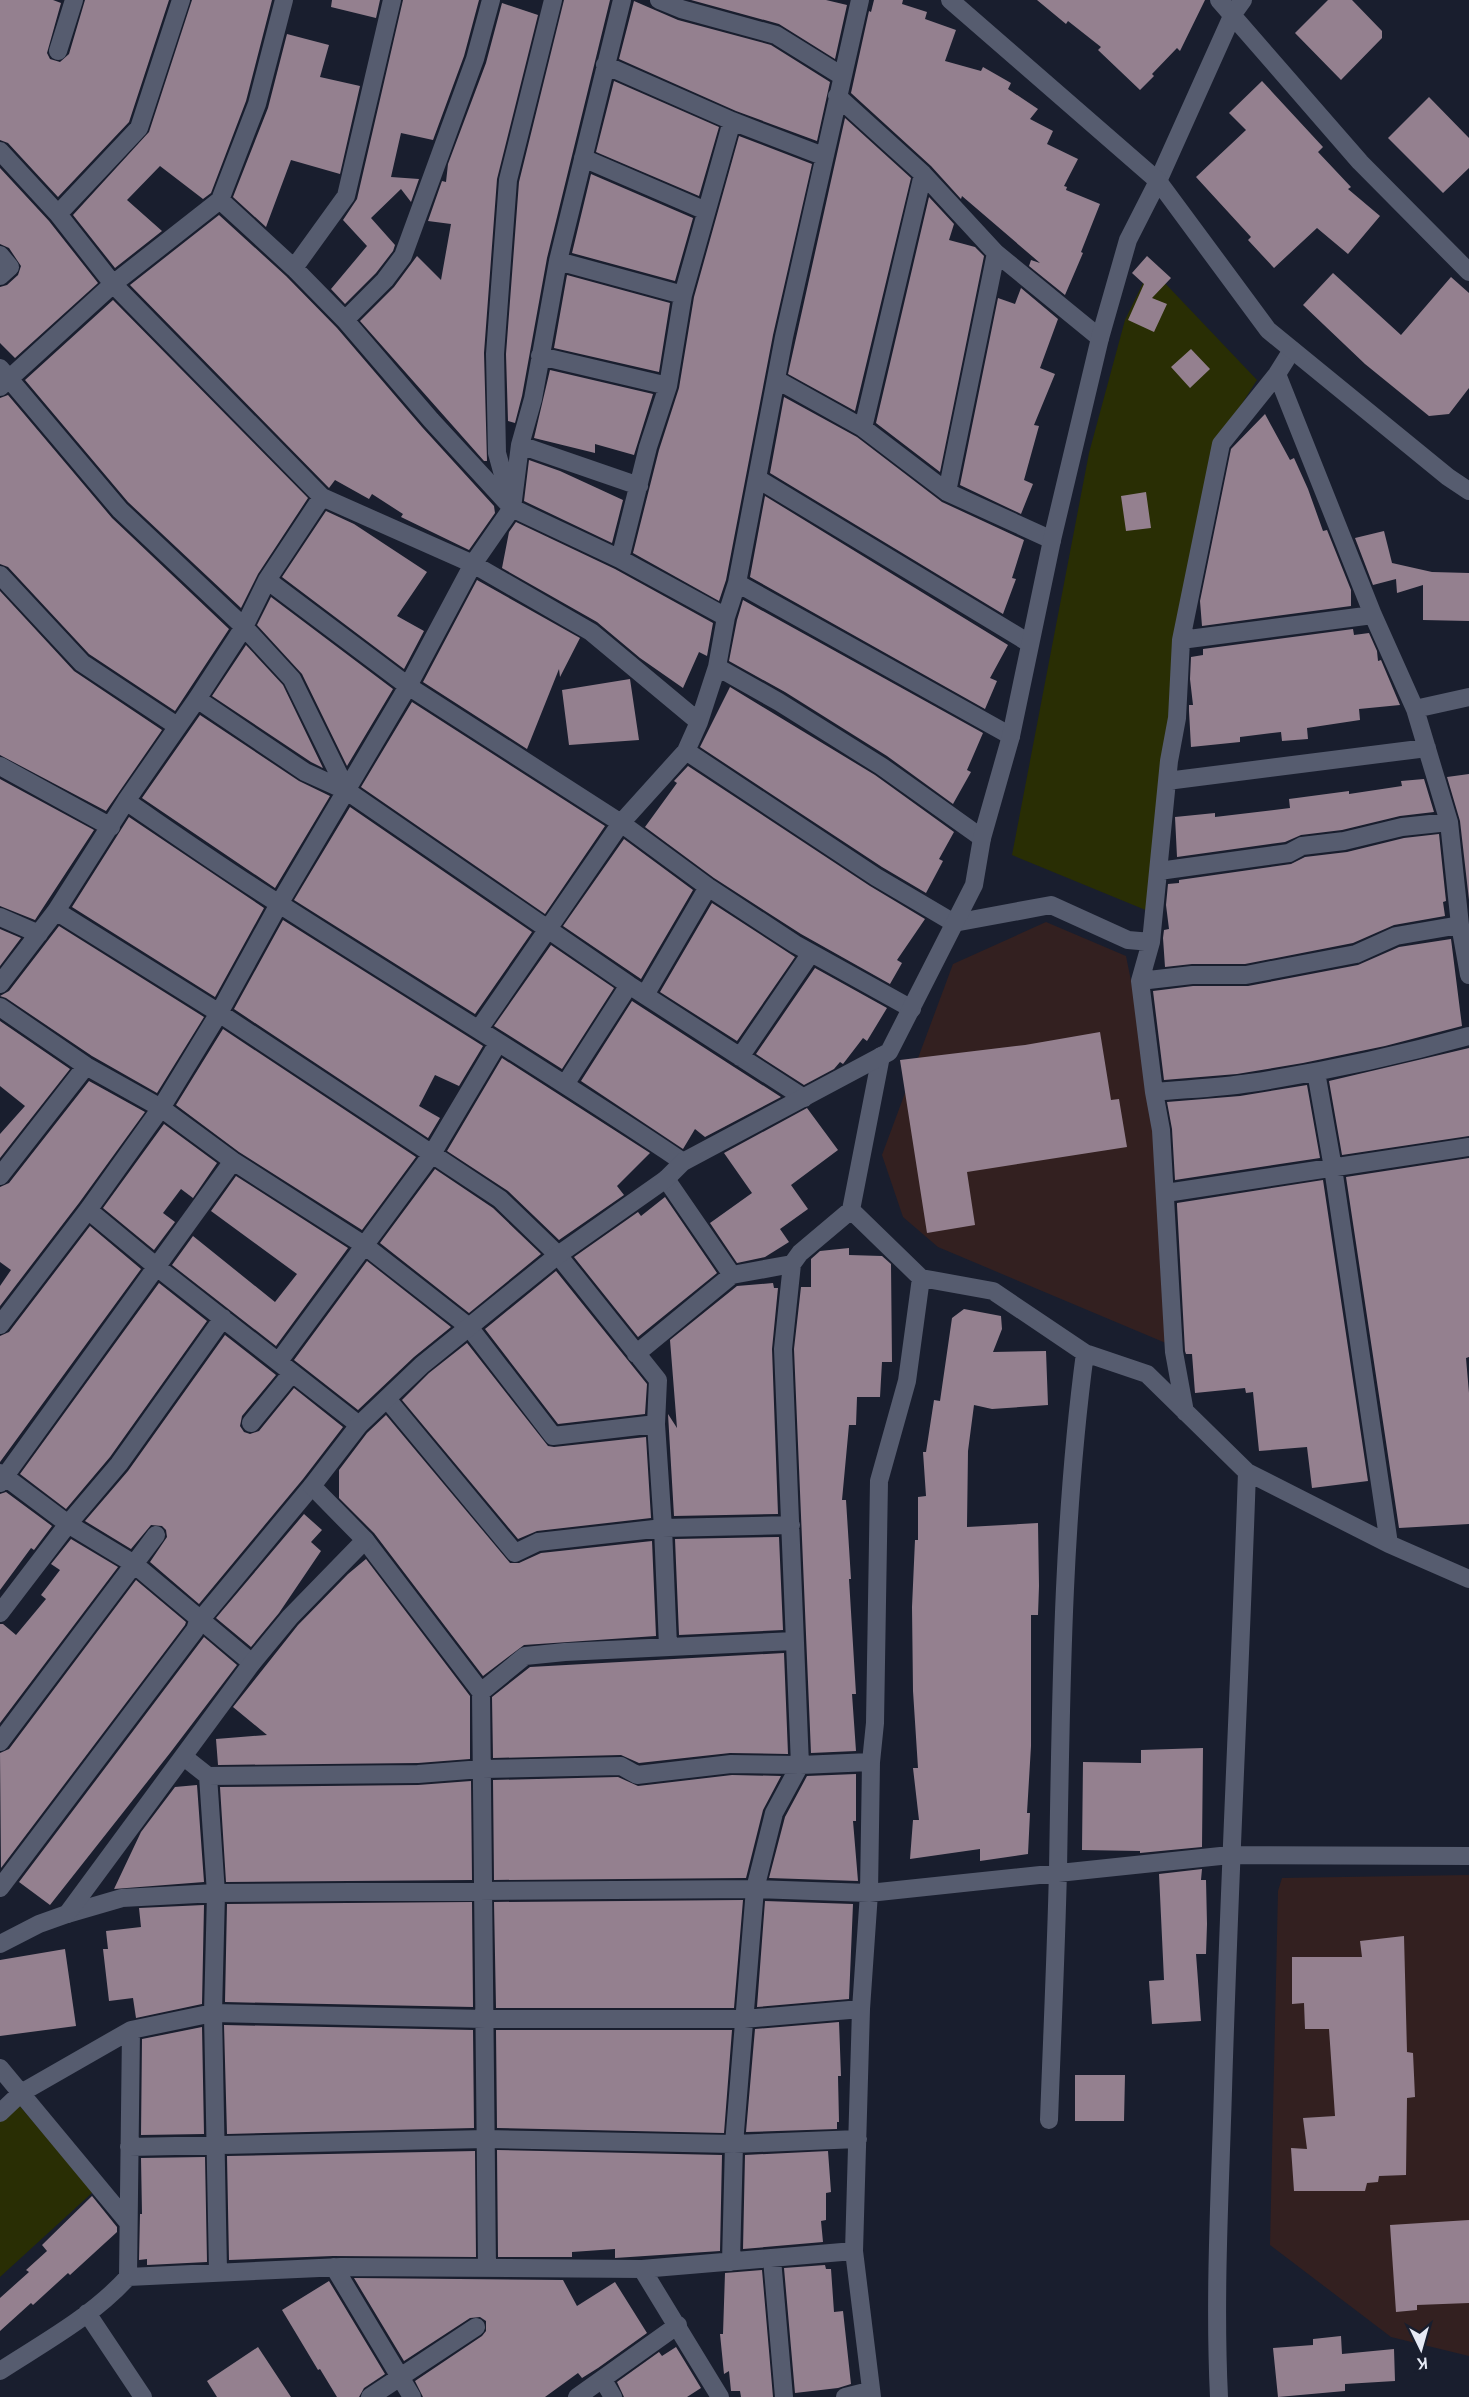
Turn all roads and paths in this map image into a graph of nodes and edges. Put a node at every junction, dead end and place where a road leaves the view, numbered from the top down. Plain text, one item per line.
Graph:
1 (74, 0) edge
2 (181, 0) edge
3 (284, 0) edge
4 (392, 0) edge
5 (491, 0) edge
6 (553, 0) edge
7 (622, 0) edge
8 (659, 0) edge
9 (860, 0) edge
10 (950, 0) edge
11 (1219, 0) edge
12 (1238, 7) edge
13 (58, 51) dead end
14 (605, 65) junction
15 (842, 76) junction
16 (837, 96) junction
17 (732, 121) junction
18 (0, 151) edge
19 (824, 156) junction
20 (583, 158) junction
21 (923, 174) junction
22 (1158, 181) junction
23 (220, 200) junction
24 (706, 211) junction
25 (58, 214) junction
26 (996, 253) junction
27 (0, 255) edge
28 (558, 261) junction
29 (294, 268) junction
30 (1469, 272) edge
31 (0, 276) edge
32 (113, 284) junction
33 (683, 295) junction
34 (345, 320) junction
35 (1100, 338) junction
36 (1292, 350) junction
37 (540, 356) junction
38 (1277, 374) junction
39 (3, 378) edge
40 (777, 380) junction
41 (668, 386) junction
42 (864, 428) junction
43 (520, 445) junction
44 (758, 479) junction
45 (639, 486) junction
46 (1469, 491) edge
47 (947, 492) junction
48 (322, 497) junction
49 (512, 508) junction
50 (1052, 540) junction
51 (621, 559) junction
52 (472, 564) junction
53 (0, 575) edge
54 (267, 580) junction
55 (737, 583) junction
56 (1373, 615) junction
57 (726, 617) junction
58 (244, 627) junction
59 (1181, 640) junction
60 (1029, 643) junction
61 (717, 667) junction
62 (408, 686) junction
63 (1469, 697) edge
64 (197, 699) junction
65 (1415, 709) junction
66 (699, 722) junction
67 (177, 726) junction
68 (1011, 736) junction
69 (1426, 748) junction
70 (686, 751) junction
71 (0, 766) edge
72 (1167, 781) junction
73 (347, 790) junction
74 (126, 801) junction
75 (1449, 822) junction
76 (621, 824) junction
77 (111, 827) junction
78 (982, 838) junction
79 (1159, 871) junction
80 (708, 887) junction
81 (279, 904) junction
82 (56, 911) junction
83 (0, 918) edge
84 (954, 923) junction
85 (1460, 925) junction
86 (549, 928) junction
87 (39, 934) junction
88 (1151, 942) junction
89 (811, 953) junction
90 (1469, 975) edge
91 (1140, 981) junction
92 (0, 984) edge
93 (629, 985) junction
94 (645, 995) junction
95 (0, 1008) edge
96 (912, 1009) junction
97 (219, 1012) junction
98 (479, 1029) junction
99 (1469, 1035) edge
100 (498, 1043) junction
101 (881, 1056) junction
102 (740, 1057) junction
103 (86, 1066) junction
104 (1316, 1072) junction
105 (566, 1083) junction
106 (1154, 1092) junction
107 (804, 1098) junction
108 (161, 1108) junction
109 (1469, 1147) edge
110 (432, 1154) junction
111 (233, 1161) junction
112 (684, 1162) junction
113 (1333, 1168) junction
114 (0, 1176) edge
115 (666, 1179) junction
116 (1166, 1193) junction
117 (88, 1210) junction
118 (851, 1210) junction
119 (364, 1245) junction
120 (558, 1255) junction
121 (792, 1264) junction
122 (158, 1268) junction
123 (732, 1275) junction
124 (921, 1278) junction
125 (223, 1318) junction
126 (0, 1325) edge
127 (468, 1327) junction
128 (1085, 1353) junction
129 (636, 1354) junction
130 (285, 1367) junction
131 (387, 1399) junction
132 (1185, 1412) junction
133 (251, 1423) dead end
134 (656, 1424) junction
135 (359, 1425) junction
136 (1247, 1472) junction
137 (2, 1478) edge
138 (312, 1486) junction
139 (68, 1524) junction
140 (791, 1526) junction
141 (663, 1528) junction
142 (156, 1535) dead end
143 (365, 1540) junction
144 (1389, 1544) junction
145 (134, 1564) junction
146 (1469, 1579) edge
147 (0, 1613) edge
148 (201, 1620) junction
149 (794, 1641) junction
150 (668, 1646) junction
151 (252, 1663) junction
152 (481, 1692) junction
153 (0, 1742) edge
154 (184, 1757) junction
155 (871, 1762) junction
156 (800, 1765) junction
157 (482, 1769) junction
158 (208, 1776) junction
159 (1230, 1855) junction
160 (1469, 1856) edge
161 (1058, 1872) junction
162 (0, 1888) edge
163 (755, 1889) junction
164 (482, 1890) junction
165 (216, 1893) junction
166 (869, 1893) junction
167 (67, 1914) junction
168 (0, 1944) edge
169 (861, 2009) junction
170 (213, 2013) junction
171 (485, 2019) junction
172 (744, 2019) junction
173 (131, 2031) junction
174 (0, 2068) edge
175 (21, 2093) junction
176 (0, 2113) edge
177 (1049, 2120) dead end
178 (486, 2139) junction
179 (858, 2139) junction
180 (734, 2144) junction
181 (214, 2146) junction
182 (129, 2147) junction
183 (127, 2221) junction
184 (854, 2251) junction
185 (772, 2259) junction
186 (731, 2262) junction
187 (334, 2267) junction
188 (487, 2267) junction
189 (642, 2270) junction
190 (218, 2271) junction
191 (128, 2277) junction
192 (87, 2313) junction
193 (678, 2325) junction
194 (476, 2327) dead end
195 (0, 2372) edge
196 (399, 2378) junction
197 (603, 2380) junction
198 (870, 2394) edge
199 (143, 2397) edge
200 (370, 2397) edge
201 (412, 2397) edge
202 (577, 2397) edge
203 (613, 2397) edge
204 (720, 2397) edge
205 (784, 2397) edge
206 (845, 2397) edge
207 (1219, 2397) edge

1 - 13 street
2 - 25 street
3 - 23 street
4 - 29 street
5 - 34 street
6 - 49 street
7 - 14 street
8 - 15 street
9 - 15 street
10 - 22 street
11 - 12 street
12 - 22 street
12 - 30 street
14 - 17 street
14 - 20 street
15 - 16 street
16 - 19 street
16 - 21 street
17 - 19 street
17 - 24 street
18 - 25 street
19 - 40 street
20 - 24 street
20 - 28 street
21 - 26 street
21 - 42 street
22 - 35 street
22 - 36 street
23 - 29 street
23 - 32 street
24 - 33 street
25 - 32 street
26 - 35 street
26 - 47 street
27 - 31 street
28 - 33 street
28 - 37 street
29 - 34 street
32 - 39 street
32 - 48 street
33 - 41 street
34 - 49 street
35 - 50 street
36 - 38 street
36 - 46 street
37 - 41 street
37 - 43 street
38 - 56 street
38 - 59 street
39 - 58 street
40 - 42 street
40 - 44 street
41 - 45 street
42 - 47 street
43 - 45 street
43 - 49 street
44 - 55 street
44 - 60 street
45 - 51 street
47 - 50 street
48 - 52 street
48 - 54 street
49 - 51 street
49 - 52 street
50 - 60 street
51 - 57 street
52 - 62 street
52 - 66 street
53 - 67 street
54 - 58 street
54 - 62 street
55 - 57 street
55 - 68 street
56 - 59 street
56 - 65 street
57 - 61 street
58 - 64 street
58 - 73 street
59 - 72 street
60 - 68 street
61 - 66 street
61 - 78 street
62 - 73 street
62 - 76 street
63 - 65 street
64 - 67 street
64 - 73 street
65 - 69 street
66 - 70 street
67 - 74 street
68 - 78 street
69 - 72 street
69 - 75 street
70 - 76 street
70 - 84 street
71 - 77 street
72 - 79 street
73 - 81 street
73 - 86 street
74 - 77 street
74 - 81 street
75 - 79 street
75 - 85 street
76 - 80 street
76 - 86 street
77 - 82 street
78 - 84 street
79 - 88 street
80 - 89 street
80 - 94 street
81 - 97 street
81 - 98 street
82 - 87 street
82 - 97 street
83 - 87 street
84 - 88 street
84 - 96 street
85 - 90 street
85 - 91 street
86 - 93 street
86 - 98 street
87 - 92 street
88 - 91 street
89 - 96 street
89 - 102 street
91 - 106 street
93 - 94 street
93 - 105 street
94 - 102 street
95 - 103 street
96 - 101 street
97 - 108 street
97 - 110 street
98 - 100 street
99 - 104 street
100 - 105 street
100 - 110 street
101 - 107 street
101 - 118 street
102 - 107 street
103 - 108 street
103 - 114 street
104 - 106 street
104 - 113 street
105 - 112 street
106 - 116 street
107 - 112 street
108 - 111 street
108 - 117 street
109 - 113 street
110 - 119 street
110 - 120 street
111 - 119 street
111 - 122 street
112 - 115 street
113 - 116 street
113 - 144 street
115 - 120 street
115 - 123 street
116 - 132 street
117 - 122 street
117 - 126 street
118 - 121 street
118 - 124 street
119 - 127 street
119 - 130 street
120 - 127 street
120 - 129 street
121 - 123 street
121 - 140 street
122 - 125 street
122 - 137 street
123 - 129 street
124 - 128 street
124 - 155 street
125 - 130 street
125 - 139 street
127 - 131 street
127 - 134 street
128 - 132 street
128 - 161 street
129 - 134 street
130 - 133 street
130 - 135 street
131 - 135 street
131 - 141 street
132 - 136 street
134 - 141 street
135 - 138 street
136 - 144 street
136 - 159 street
137 - 139 street
138 - 143 street
138 - 148 street
139 - 145 street
139 - 147 street
140 - 141 street
140 - 149 street
141 - 150 street
142 - 145 street
143 - 151 street
143 - 152 street
144 - 146 street
145 - 148 street
145 - 153 street
148 - 151 street
148 - 162 street
149 - 150 street
149 - 156 street
150 - 152 street
151 - 154 street
152 - 157 street
154 - 158 street
154 - 167 street
155 - 156 street
155 - 166 street
156 - 157 street
156 - 163 street
157 - 158 street
157 - 164 street
158 - 165 street
159 - 160 street
159 - 161 street
159 - 207 street
161 - 166 street
161 - 177 street
163 - 164 street
163 - 166 street
163 - 172 street
164 - 165 street
164 - 171 street
165 - 167 street
165 - 170 street
166 - 169 street
167 - 168 street
169 - 172 street
169 - 179 street
170 - 171 street
170 - 173 street
170 - 181 street
171 - 172 street
171 - 178 street
172 - 180 street
173 - 175 street
173 - 182 street
174 - 175 street
175 - 176 street
175 - 183 street
178 - 180 street
178 - 181 street
178 - 188 street
179 - 180 street
179 - 184 street
180 - 186 street
181 - 182 street
181 - 190 street
182 - 183 street
183 - 191 street
184 - 185 street
184 - 198 street
185 - 186 street
185 - 205 street
186 - 189 street
187 - 188 street
187 - 190 street
187 - 196 street
188 - 189 street
189 - 193 street
190 - 191 street
191 - 192 street
192 - 195 street
192 - 199 street
193 - 197 street
193 - 204 street
194 - 196 street
196 - 200 street
196 - 201 street
197 - 202 street
197 - 203 street
198 - 206 street

